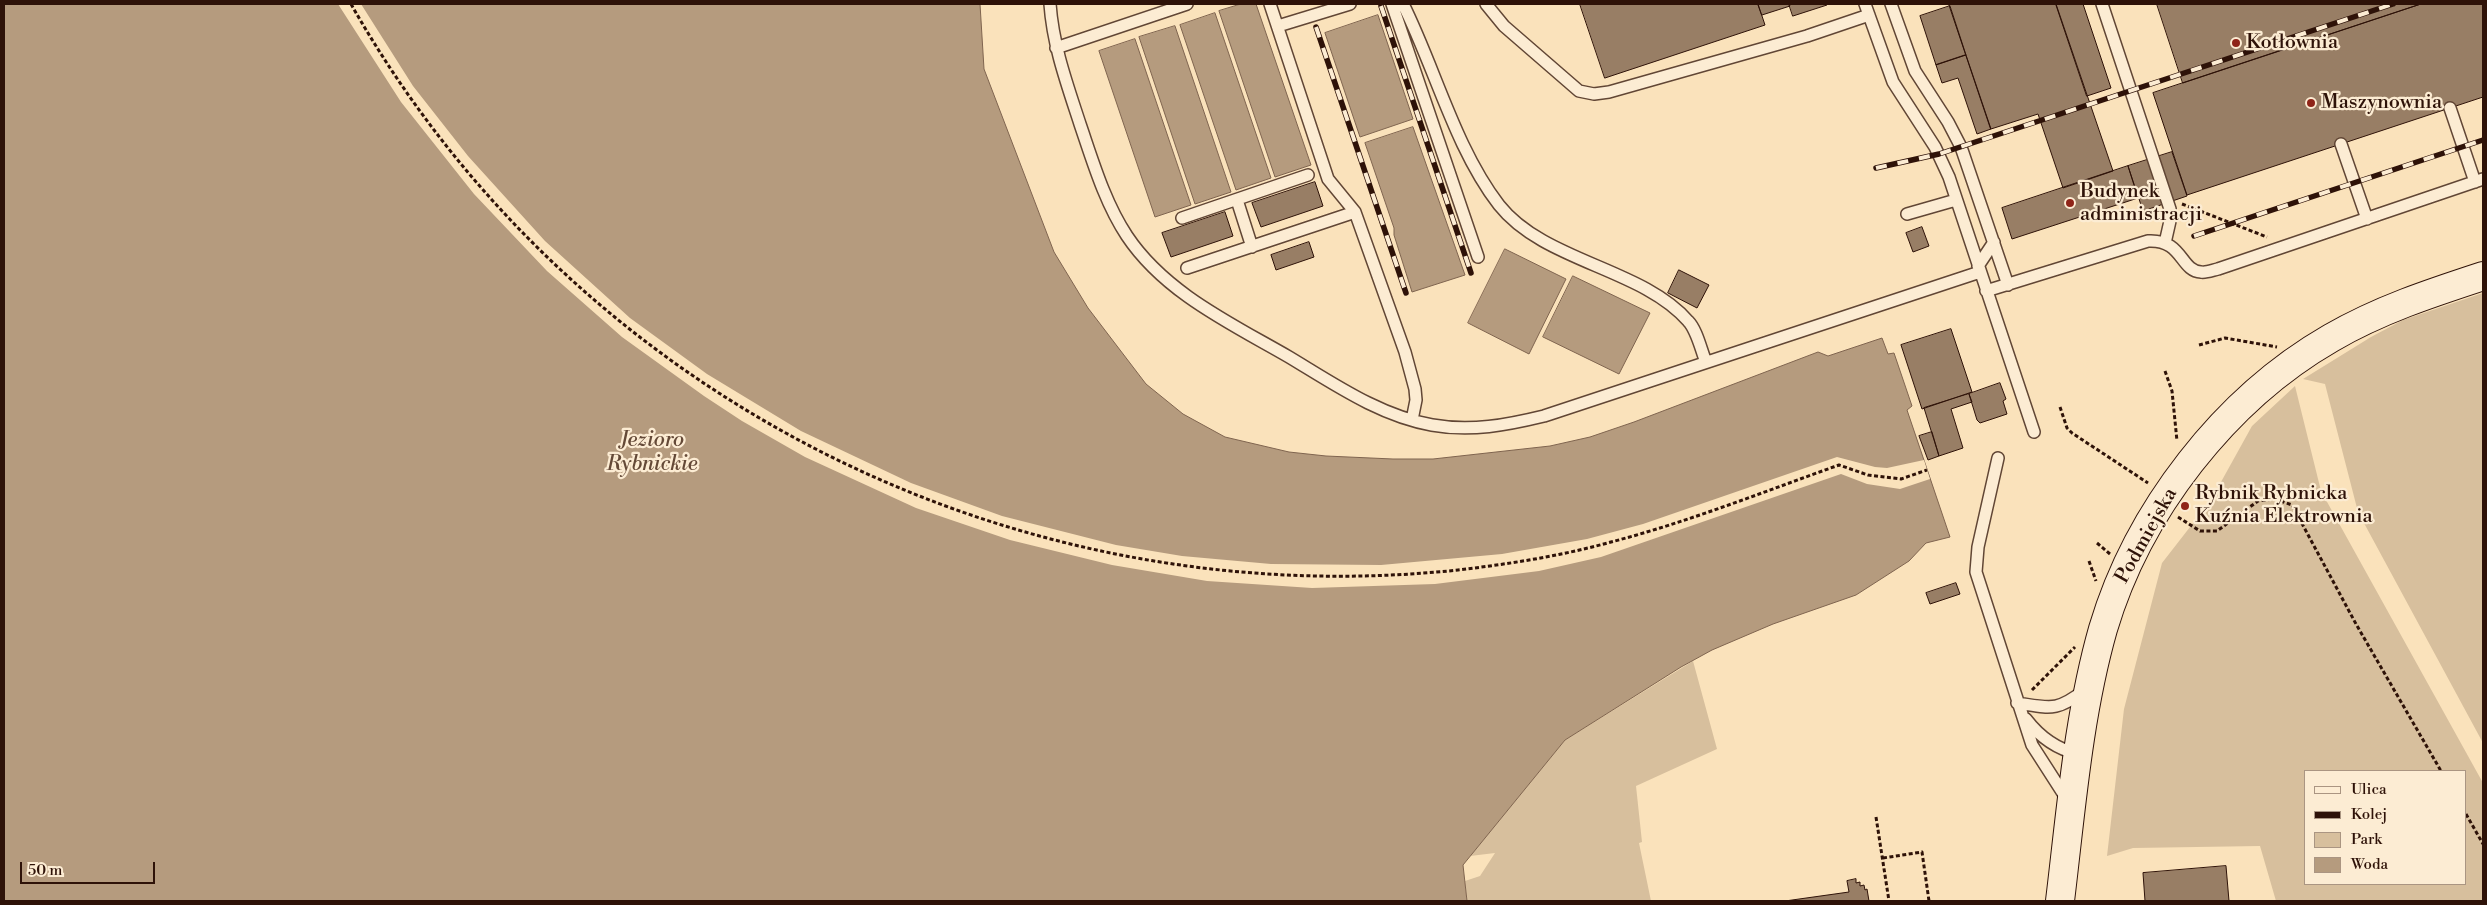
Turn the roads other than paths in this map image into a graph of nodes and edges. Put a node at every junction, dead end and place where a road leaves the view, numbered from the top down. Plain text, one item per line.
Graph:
1 (1050, 4) edge
2 (1187, 4) edge
3 (1270, 4) edge
4 (1350, 4) edge
5 (1392, 4) edge
6 (1403, 4) edge
7 (1486, 4) edge
8 (1890, 4) edge
9 (2102, 4) edge
10 (1867, 9) edge
11 (1278, 26) junction
12 (1056, 48) junction
13 (2450, 108) dead end
14 (2341, 144) dead end
15 (1308, 175) dead end
16 (2479, 181) edge
17 (1237, 200) junction
18 (1956, 200) junction
19 (1355, 212) junction
20 (1907, 214) dead end
21 (1182, 218) dead end
22 (2367, 219) junction
23 (1994, 242) junction
24 (2165, 243) junction
25 (1252, 247) junction
26 (1478, 257) dead end
27 (1187, 268) dead end
28 (1979, 269) junction
29 (2483, 276) edge
30 (2008, 285) junction
31 (1986, 291) junction
32 (1706, 362) junction
33 (1412, 420) junction
34 (2034, 432) dead end
35 (1998, 458) dead end
36 (2090, 686) junction
37 (2019, 707) junction
38 (2079, 755) junction
39 (2072, 806) junction
40 (2060, 901) edge

1 - 12 lane
2 - 12 lane
3 - 11 lane
4 - 11 lane
5 - 26 lane
6 - 32 lane
7 - 10 lane
8 - 23 lane
9 - 24 lane
10 - 18 lane
11 - 19 lane
12 - 33 lane
13 - 16 lane
14 - 22 lane
15 - 17 lane
16 - 22 lane
17 - 21 lane
17 - 25 lane
18 - 20 lane
18 - 28 lane
19 - 25 lane
19 - 33 lane
22 - 24 lane
23 - 28 lane
23 - 30 lane
24 - 30 lane
25 - 27 lane
28 - 31 lane
28 - 32 lane
29 - 36 street, Podmiejska
30 - 31 lane
31 - 34 lane
32 - 33 lane
35 - 37 lane
36 - 37 lane
36 - 38 street, Podmiejska
37 - 38 lane
37 - 39 lane
38 - 39 street, Podmiejska
39 - 40 street, Podmiejska

